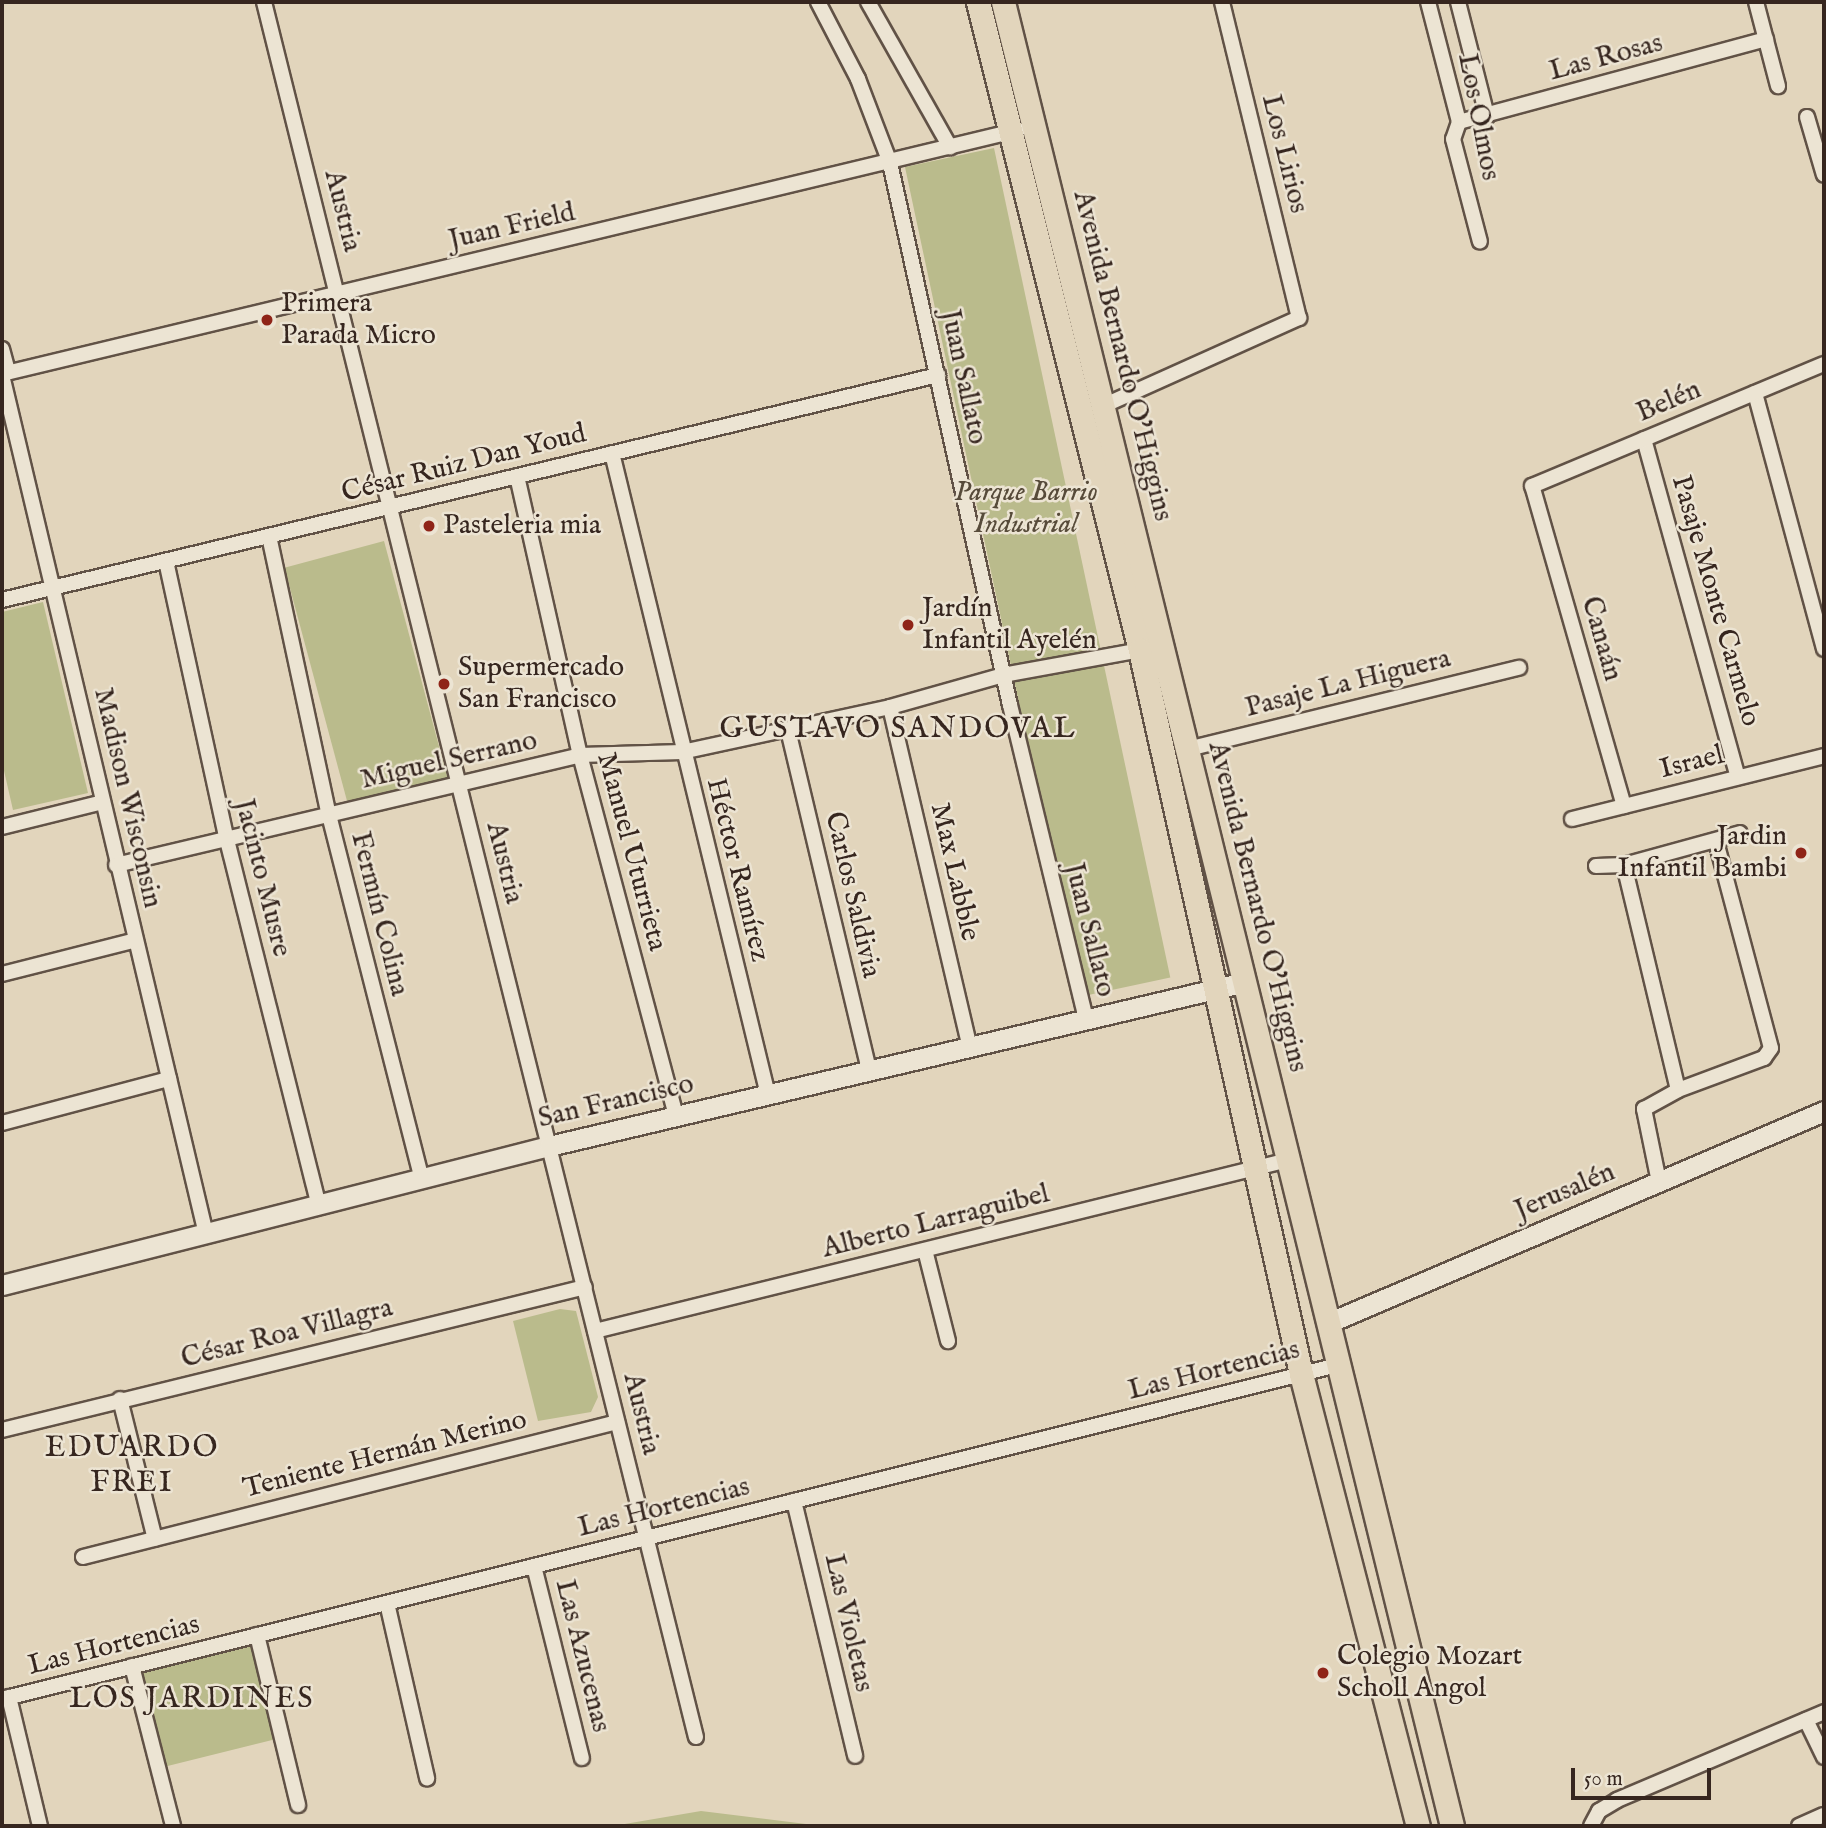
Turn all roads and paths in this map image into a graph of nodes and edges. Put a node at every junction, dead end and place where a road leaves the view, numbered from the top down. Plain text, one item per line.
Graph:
1 (264, 2) edge
2 (818, 2) edge
3 (868, 2) edge
4 (978, 2) edge
5 (1003, 2) edge
6 (1222, 2) edge
7 (1428, 2) edge
8 (1458, 2) edge
9 (1756, 2) edge
10 (1766, 39) junction
11 (1778, 86) dead end
12 (1488, 116) junction
13 (1807, 117) dead end
14 (1459, 122) junction
15 (1033, 126) junction
16 (1011, 132) junction
17 (950, 147) junction
18 (890, 163) junction
19 (1824, 175) edge
20 (1480, 242) dead end
21 (337, 293) junction
22 (2, 349) edge
23 (1824, 365) edge
24 (4, 373) edge
25 (938, 375) junction
26 (1755, 393) junction
27 (1105, 405) junction
28 (1644, 439) junction
29 (611, 453) junction
30 (517, 476) junction
31 (1532, 486) joint
32 (390, 507) junction
33 (269, 536) junction
34 (166, 561) junction
35 (52, 588) junction
36 (2, 600) edge
37 (1164, 647) junction
38 (1824, 649) edge
39 (1140, 650) junction
40 (1518, 668) dead end
41 (1003, 675) junction
42 (890, 707) junction
43 (788, 730) junction
44 (1188, 749) junction
45 (682, 751) junction
46 (580, 755) junction
47 (1824, 756) edge
48 (1738, 777) junction
49 (459, 784) junction
50 (103, 802) junction
51 (1624, 806) junction
52 (329, 815) junction
53 (1572, 819) dead end
54 (2, 827) edge
55 (1740, 833) dead end
56 (227, 840) junction
57 (1716, 841) junction
58 (116, 865) junction
59 (1624, 865) junction
60 (1596, 866) dead end
61 (136, 940) junction
62 (2, 974) edge
63 (1245, 982) junction
64 (1212, 990) junction
65 (1086, 1020) junction
66 (970, 1047) junction
67 (869, 1071) junction
68 (169, 1079) junction
69 (1678, 1090) junction
70 (768, 1095) junction
71 (1824, 1111) edge
72 (676, 1116) junction
73 (2, 1123) edge
74 (550, 1146) junction
75 (1288, 1160) junction
76 (1254, 1169) junction
77 (422, 1179) junction
78 (1659, 1182) junction
79 (319, 1205) junction
80 (205, 1234) junction
81 (925, 1251) junction
82 (2, 1285) edge
83 (584, 1287) junction
84 (1328, 1323) junction
85 (595, 1331) junction
86 (948, 1342) dead end
87 (1338, 1365) junction
88 (1301, 1374) junction
89 (120, 1399) junction
90 (617, 1422) junction
91 (2, 1430) edge
92 (794, 1501) junction
93 (155, 1538) junction
94 (647, 1538) junction
95 (83, 1556) dead end
96 (534, 1566) junction
97 (387, 1602) junction
98 (257, 1635) junction
99 (132, 1666) junction
100 (5, 1698) edge
101 (1824, 1712) edge
102 (1806, 1720) junction
103 (696, 1737) dead end
104 (855, 1756) dead end
105 (1824, 1757) edge
106 (582, 1758) dead end
107 (427, 1778) dead end
108 (1409, 1786) junction
109 (298, 1805) dead end
110 (1824, 1815) edge
111 (40, 1826) edge
112 (173, 1826) edge
113 (1418, 1826) edge
114 (1436, 1826) edge
115 (1452, 1826) edge
116 (1591, 1826) edge
117 (1799, 1826) edge

1 - 21 street, Austria
2 - 18 street, Juan Sallato
3 - 17 street
4 - 16 main road, Avenida Bernardo O'Higgins
5 - 15 main road, Avenida Bernardo O'Higgins
6 - 27 street, Los Lirios
7 - 14 street, Los Olmos
8 - 12 street, Los Olmos
9 - 10 street
10 - 11 street
10 - 12 street, Las Rosas
12 - 14 street, Las Rosas
13 - 19 street
14 - 20 street, Los Olmos
15 - 16 street, Juan Frield
15 - 27 main road, Avenida Bernardo O'Higgins
16 - 17 street, Juan Frield
16 - 39 main road, Avenida Bernardo O'Higgins
17 - 18 street, Juan Frield
18 - 21 street, Juan Frield
18 - 25 street, Juan Sallato
21 - 24 street, Juan Frield
21 - 32 street, Austria
22 - 24 street, Madison Wisconsin
23 - 26 street, Belén
24 - 35 street, Madison Wisconsin
25 - 29 street, César Ruiz Dan Youd
25 - 41 street, Juan Sallato
26 - 28 street, Belén
26 - 38 street
27 - 37 main road, Avenida Bernardo O'Higgins
28 - 31 street, Belén
28 - 48 street, Pasaje Monte Carmelo
29 - 30 street, César Ruiz Dan Youd
29 - 45 street, Héctor Ramírez
30 - 32 street, César Ruiz Dan Youd
30 - 46 street, Manuel Uturrieta
31 - 51 street, Canaán
32 - 33 street, César Ruiz Dan Youd
32 - 49 street, Austria
33 - 34 street, César Ruiz Dan Youd
33 - 52 street, Fermín Colina
34 - 35 street, César Ruiz Dan Youd
34 - 56 street, Jacinto Musre
35 - 36 street, César Ruiz Dan Youd
35 - 50 street, Madison Wisconsin
37 - 39 street, Miguel Serrano
37 - 44 main road, Avenida Bernardo O'Higgins
39 - 41 street, Miguel Serrano
39 - 64 main road, Avenida Bernardo O'Higgins
40 - 44 street, Pasaje La Higuera
41 - 42 street, Miguel Serrano
41 - 65 street, Juan Sallato
42 - 43 street, Miguel Serrano
42 - 66 street, Max Labble
43 - 45 street, Miguel Serrano
43 - 67 street, Carlos Saldivia
44 - 63 main road, Avenida Bernardo O'Higgins
45 - 46 street, Miguel Serrano
45 - 70 street, Héctor Ramírez
46 - 49 street, Miguel Serrano
46 - 72 street, Manuel Uturrieta
47 - 48 street, Israel
48 - 51 street, Israel
49 - 52 street, Miguel Serrano
49 - 74 street, Austria
50 - 54 street
50 - 58 street, Madison Wisconsin
51 - 53 street, Israel
52 - 56 street, Miguel Serrano
52 - 77 street, Fermín Colina
55 - 57 street
56 - 58 street, Miguel Serrano
56 - 79 street, Jacinto Musre
57 - 59 street
57 - 69 street
58 - 61 street, Madison Wisconsin
59 - 60 street
59 - 69 street
61 - 62 street
61 - 68 street, Madison Wisconsin
63 - 64 street, San Francisco
63 - 75 main road, Avenida Bernardo O'Higgins
64 - 65 street, San Francisco
64 - 76 main road, Avenida Bernardo O'Higgins
65 - 66 street, San Francisco
66 - 67 street, San Francisco
67 - 70 street, San Francisco
68 - 73 street
68 - 80 street, Madison Wisconsin
69 - 78 street
70 - 72 street, San Francisco
71 - 78 street, Jerusalén
72 - 74 street, San Francisco
74 - 77 street, San Francisco
74 - 83 street, Austria
75 - 76 street, Alberto Larraguibel
75 - 84 main road, Avenida Bernardo O'Higgins
76 - 81 street, Alberto Larraguibel
76 - 88 main road, Avenida Bernardo O'Higgins
77 - 79 street, San Francisco
78 - 84 street, Jerusalén
79 - 80 street, San Francisco
80 - 82 street, San Francisco
81 - 85 street, Alberto Larraguibel
81 - 86 street
83 - 85 street, Austria
83 - 89 street, César Roa Villagra
84 - 87 main road, Avenida Bernardo O'Higgins
85 - 90 street, Austria
87 - 88 street, Las Hortencias
87 - 115 main road, Avenida Bernardo O'Higgins
88 - 92 street, Las Hortencias
88 - 108 main road, Avenida Bernardo O'Higgins
89 - 91 street, César Roa Villagra
89 - 93 street
90 - 93 street, Teniente Hernán Merino
90 - 94 street, Austria
92 - 94 street, Las Hortencias
92 - 104 street, Las Violetas
93 - 95 street, Teniente Hernán Merino
94 - 96 street, Las Hortencias
94 - 103 street, Austria
96 - 97 street, Las Hortencias
96 - 106 street, Las Azucenas
97 - 98 street, Las Hortencias
97 - 107 street
98 - 99 street, Las Hortencias
98 - 109 street
99 - 100 street, Las Hortencias
99 - 112 street
100 - 111 street
101 - 102 street
102 - 105 street
102 - 116 street
108 - 113 main road, Avenida Bernardo O'Higgins
108 - 114 main road
110 - 117 street

